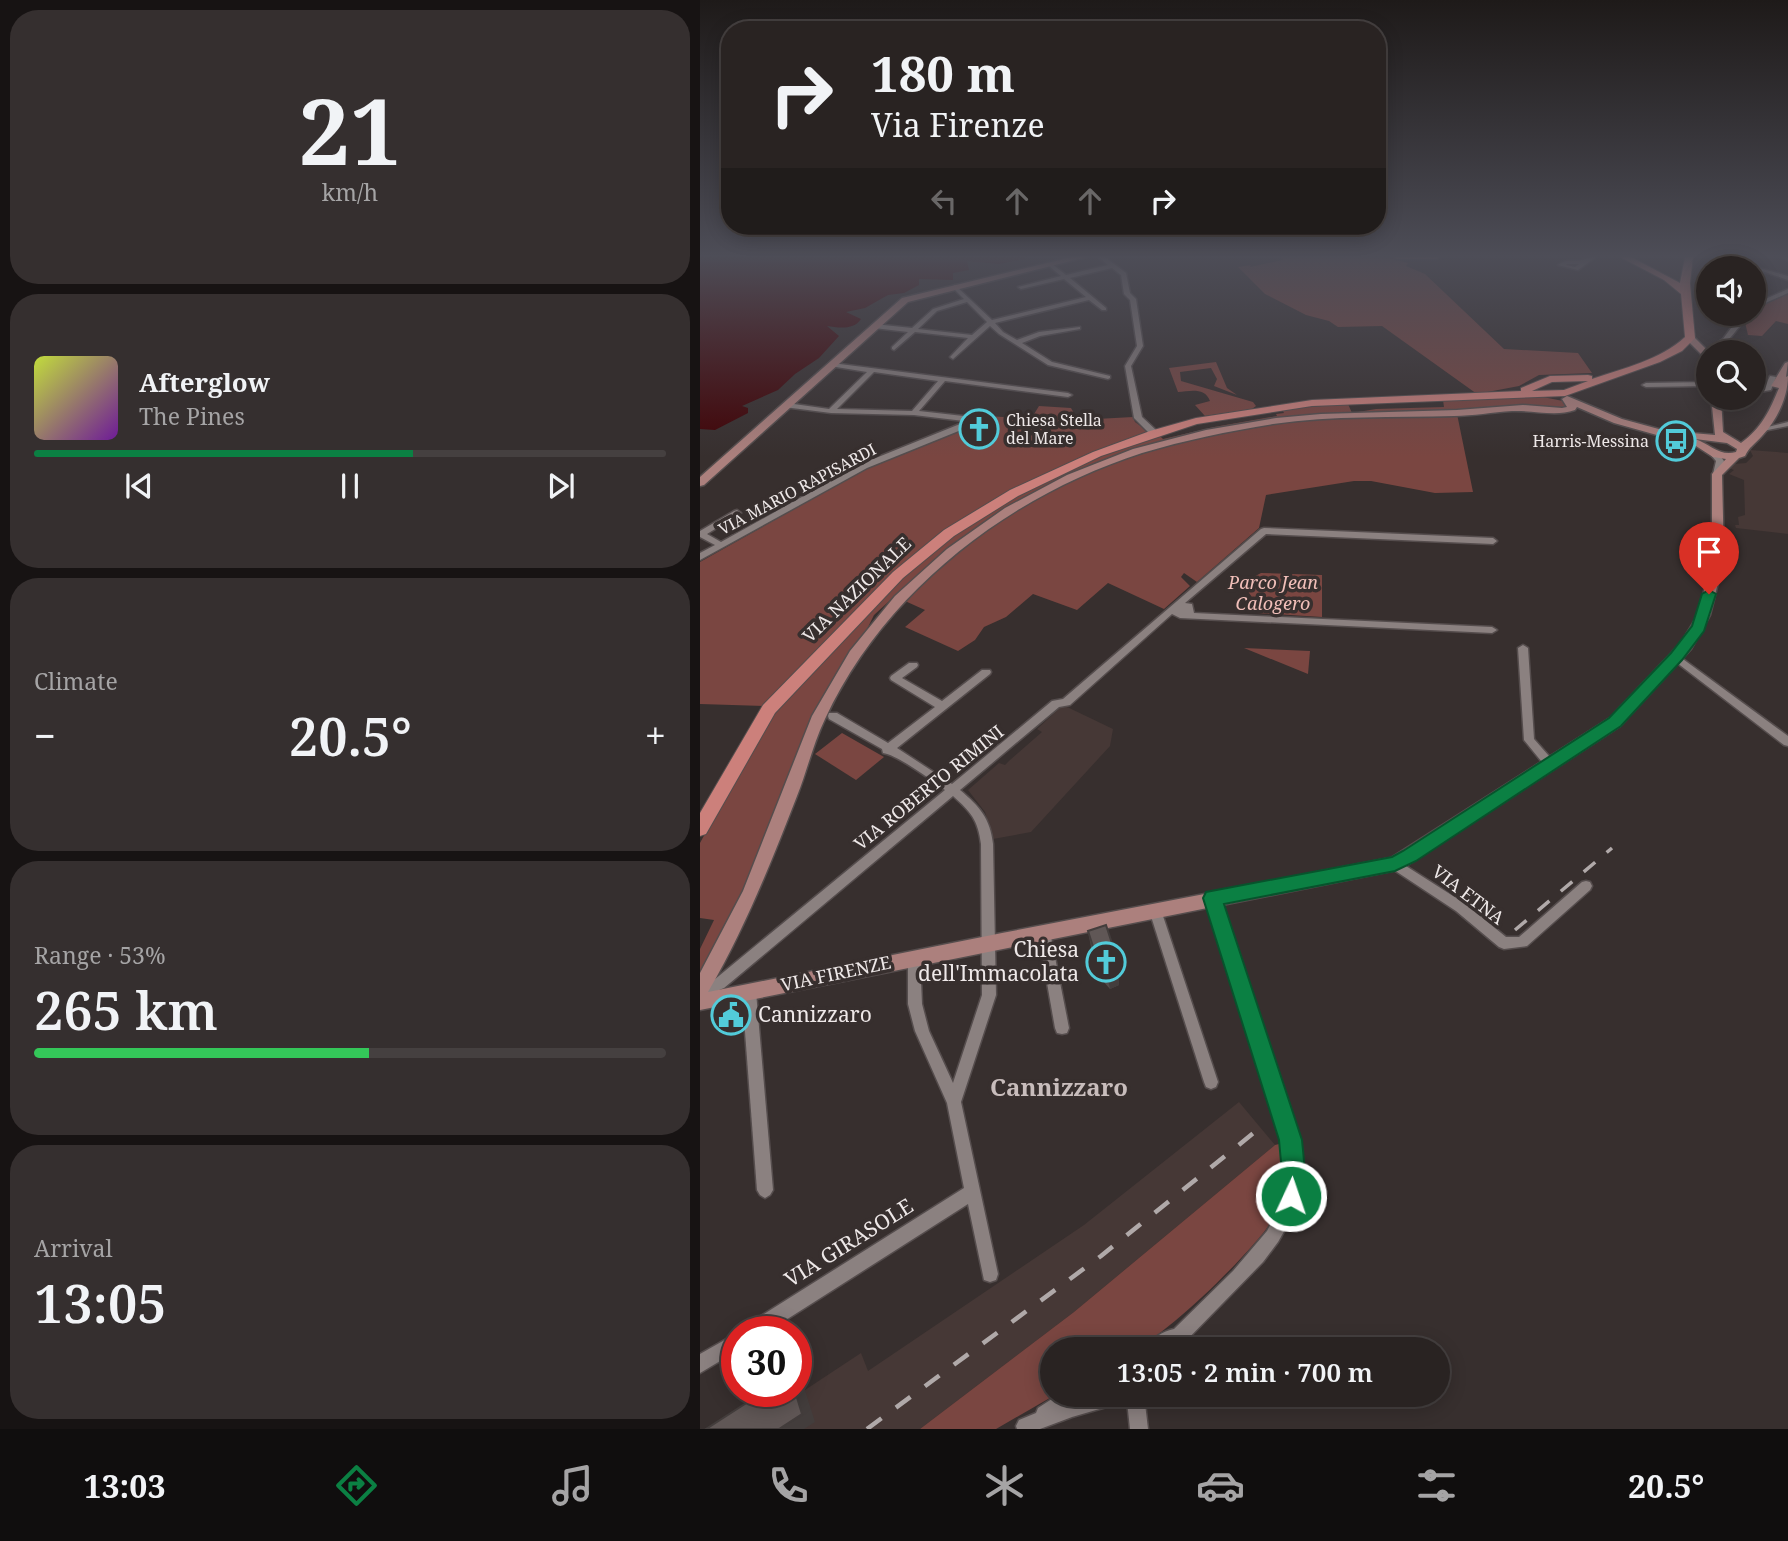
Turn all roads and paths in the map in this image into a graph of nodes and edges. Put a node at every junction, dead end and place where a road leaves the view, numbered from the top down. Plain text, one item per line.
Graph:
1 (877, 324) edge
2 (921, 324) edge
3 (988, 324) edge
4 (992, 324) edge
5 (1137, 324) edge
6 (1687, 324) edge
7 (874, 326) junction
8 (1736, 326) edge
9 (997, 328) junction
10 (1078, 328) dead end
11 (914, 330) junction
12 (973, 337) junction
13 (1688, 340) junction
14 (1725, 340) edge
15 (1016, 344) junction
16 (1696, 346) edge
17 (894, 348) dead end
18 (953, 357) dead end
19 (832, 365) junction
20 (1788, 365) edge
21 (873, 370) junction
22 (1628, 370) junction
23 (1108, 377) dead end
24 (1772, 377) dead end
25 (943, 379) junction
26 (1600, 379) junction
27 (1788, 379) edge
28 (1696, 384) edge
29 (1646, 385) dead end
30 (1766, 388) edge
31 (1562, 389) junction
32 (1522, 392) junction
33 (1785, 393) edge
34 (1068, 395) dead end
35 (1591, 404) junction
36 (788, 405) junction
37 (1717, 410) edge
38 (831, 411) junction
39 (914, 413) junction
40 (1770, 418) junction
41 (1788, 424) edge
42 (1763, 429) junction
43 (1154, 433) junction
44 (1724, 447) junction
45 (1717, 474) junction
46 (700, 483) edge
47 (737, 513) dead end
48 (1493, 541) dead end
49 (721, 545) junction
50 (700, 557) edge
51 (1184, 607) junction
52 (1492, 630) dead end
53 (1523, 648) dead end
54 (1676, 657) junction
55 (913, 665) dead end
56 (986, 672) dead end
57 (942, 706) junction
58 (833, 716) dead end
59 (1788, 742) edge
60 (887, 750) junction
61 (1550, 764) junction
62 (952, 789) junction
63 (700, 829) edge
64 (1395, 863) junction
65 (1586, 886) dead end
66 (1213, 898) junction
67 (1155, 910) junction
68 (1044, 932) junction
69 (989, 943) junction
70 (914, 958) junction
71 (749, 992) junction
72 (706, 994) edge
73 (1062, 1028) dead end
74 (1212, 1082) dead end
75 (954, 1102) junction
76 (765, 1190) dead end
77 (972, 1192) junction
78 (990, 1274) dead end
79 (776, 1316) edge
80 (1189, 1324) junction
81 (1171, 1337) edge
82 (1178, 1337) edge
83 (721, 1351) edge
84 (700, 1364) edge
85 (1055, 1407) edge
86 (1076, 1407) edge
87 (1136, 1407) edge
88 (1023, 1428) edge
89 (1139, 1429) edge

1 - 7 street
2 - 11 street
3 - 12 street
4 - 9 street
5 - 43 street
6 - 13 main road
7 - 11 street
7 - 19 street
8 - 14 street
9 - 12 street
9 - 15 street
10 - 15 street
11 - 12 street
11 - 17 street
12 - 18 street
13 - 16 street
13 - 22 main road
15 - 23 street
19 - 21 street
19 - 36 street
20 - 44 street
21 - 25 street
21 - 38 street
22 - 26 main road
22 - 31 main road
24 - 30 street
25 - 34 street
25 - 39 street
26 - 31 main road
26 - 35 street
27 - 33 street
28 - 29 street
31 - 32 main road, VIA NAZIONALE
31 - 32 main road
31 - 35 street
31 - 44 street
31 - 72 street
32 - 43 main road, VIA NAZIONALE
33 - 40 street
35 - 44 street
36 - 38 street, VIA MARIO RAPISARDI
36 - 46 street
37 - 44 street
38 - 39 street, VIA MARIO RAPISARDI
39 - 49 street, VIA MARIO RAPISARDI
40 - 41 street
40 - 42 street
41 - 42 street
42 - 44 street
43 - 63 main road, VIA NAZIONALE
44 - 45 street
44 - 45 street
45 - 54 street, VIA FIRENZE
47 - 49 street
48 - 51 street
49 - 50 street, VIA MARIO RAPISARDI
51 - 52 street
51 - 62 street, VIA ROBERTO RIMINI
53 - 61 street
54 - 59 street
54 - 61 street, VIA FIRENZE
55 - 57 street
56 - 57 street
57 - 60 street
58 - 60 street
60 - 62 street
61 - 64 street, VIA FIRENZE
62 - 69 street
62 - 72 street, VIA ROBERTO RIMINI
64 - 65 street, VIA ETNA
64 - 66 street, VIA FIRENZE
66 - 67 street, VIA FIRENZE
66 - 80 street
67 - 68 street, VIA FIRENZE
67 - 74 street
68 - 69 street, VIA FIRENZE
68 - 73 street
69 - 70 street, VIA FIRENZE
69 - 75 street
70 - 71 street, VIA FIRENZE
70 - 75 street
71 - 72 street, VIA FIRENZE
71 - 76 street
75 - 77 street
77 - 78 street
77 - 79 street, VIA GIRASOLE
80 - 81 street
80 - 82 street
83 - 84 street
85 - 88 street
86 - 88 street
87 - 89 street

